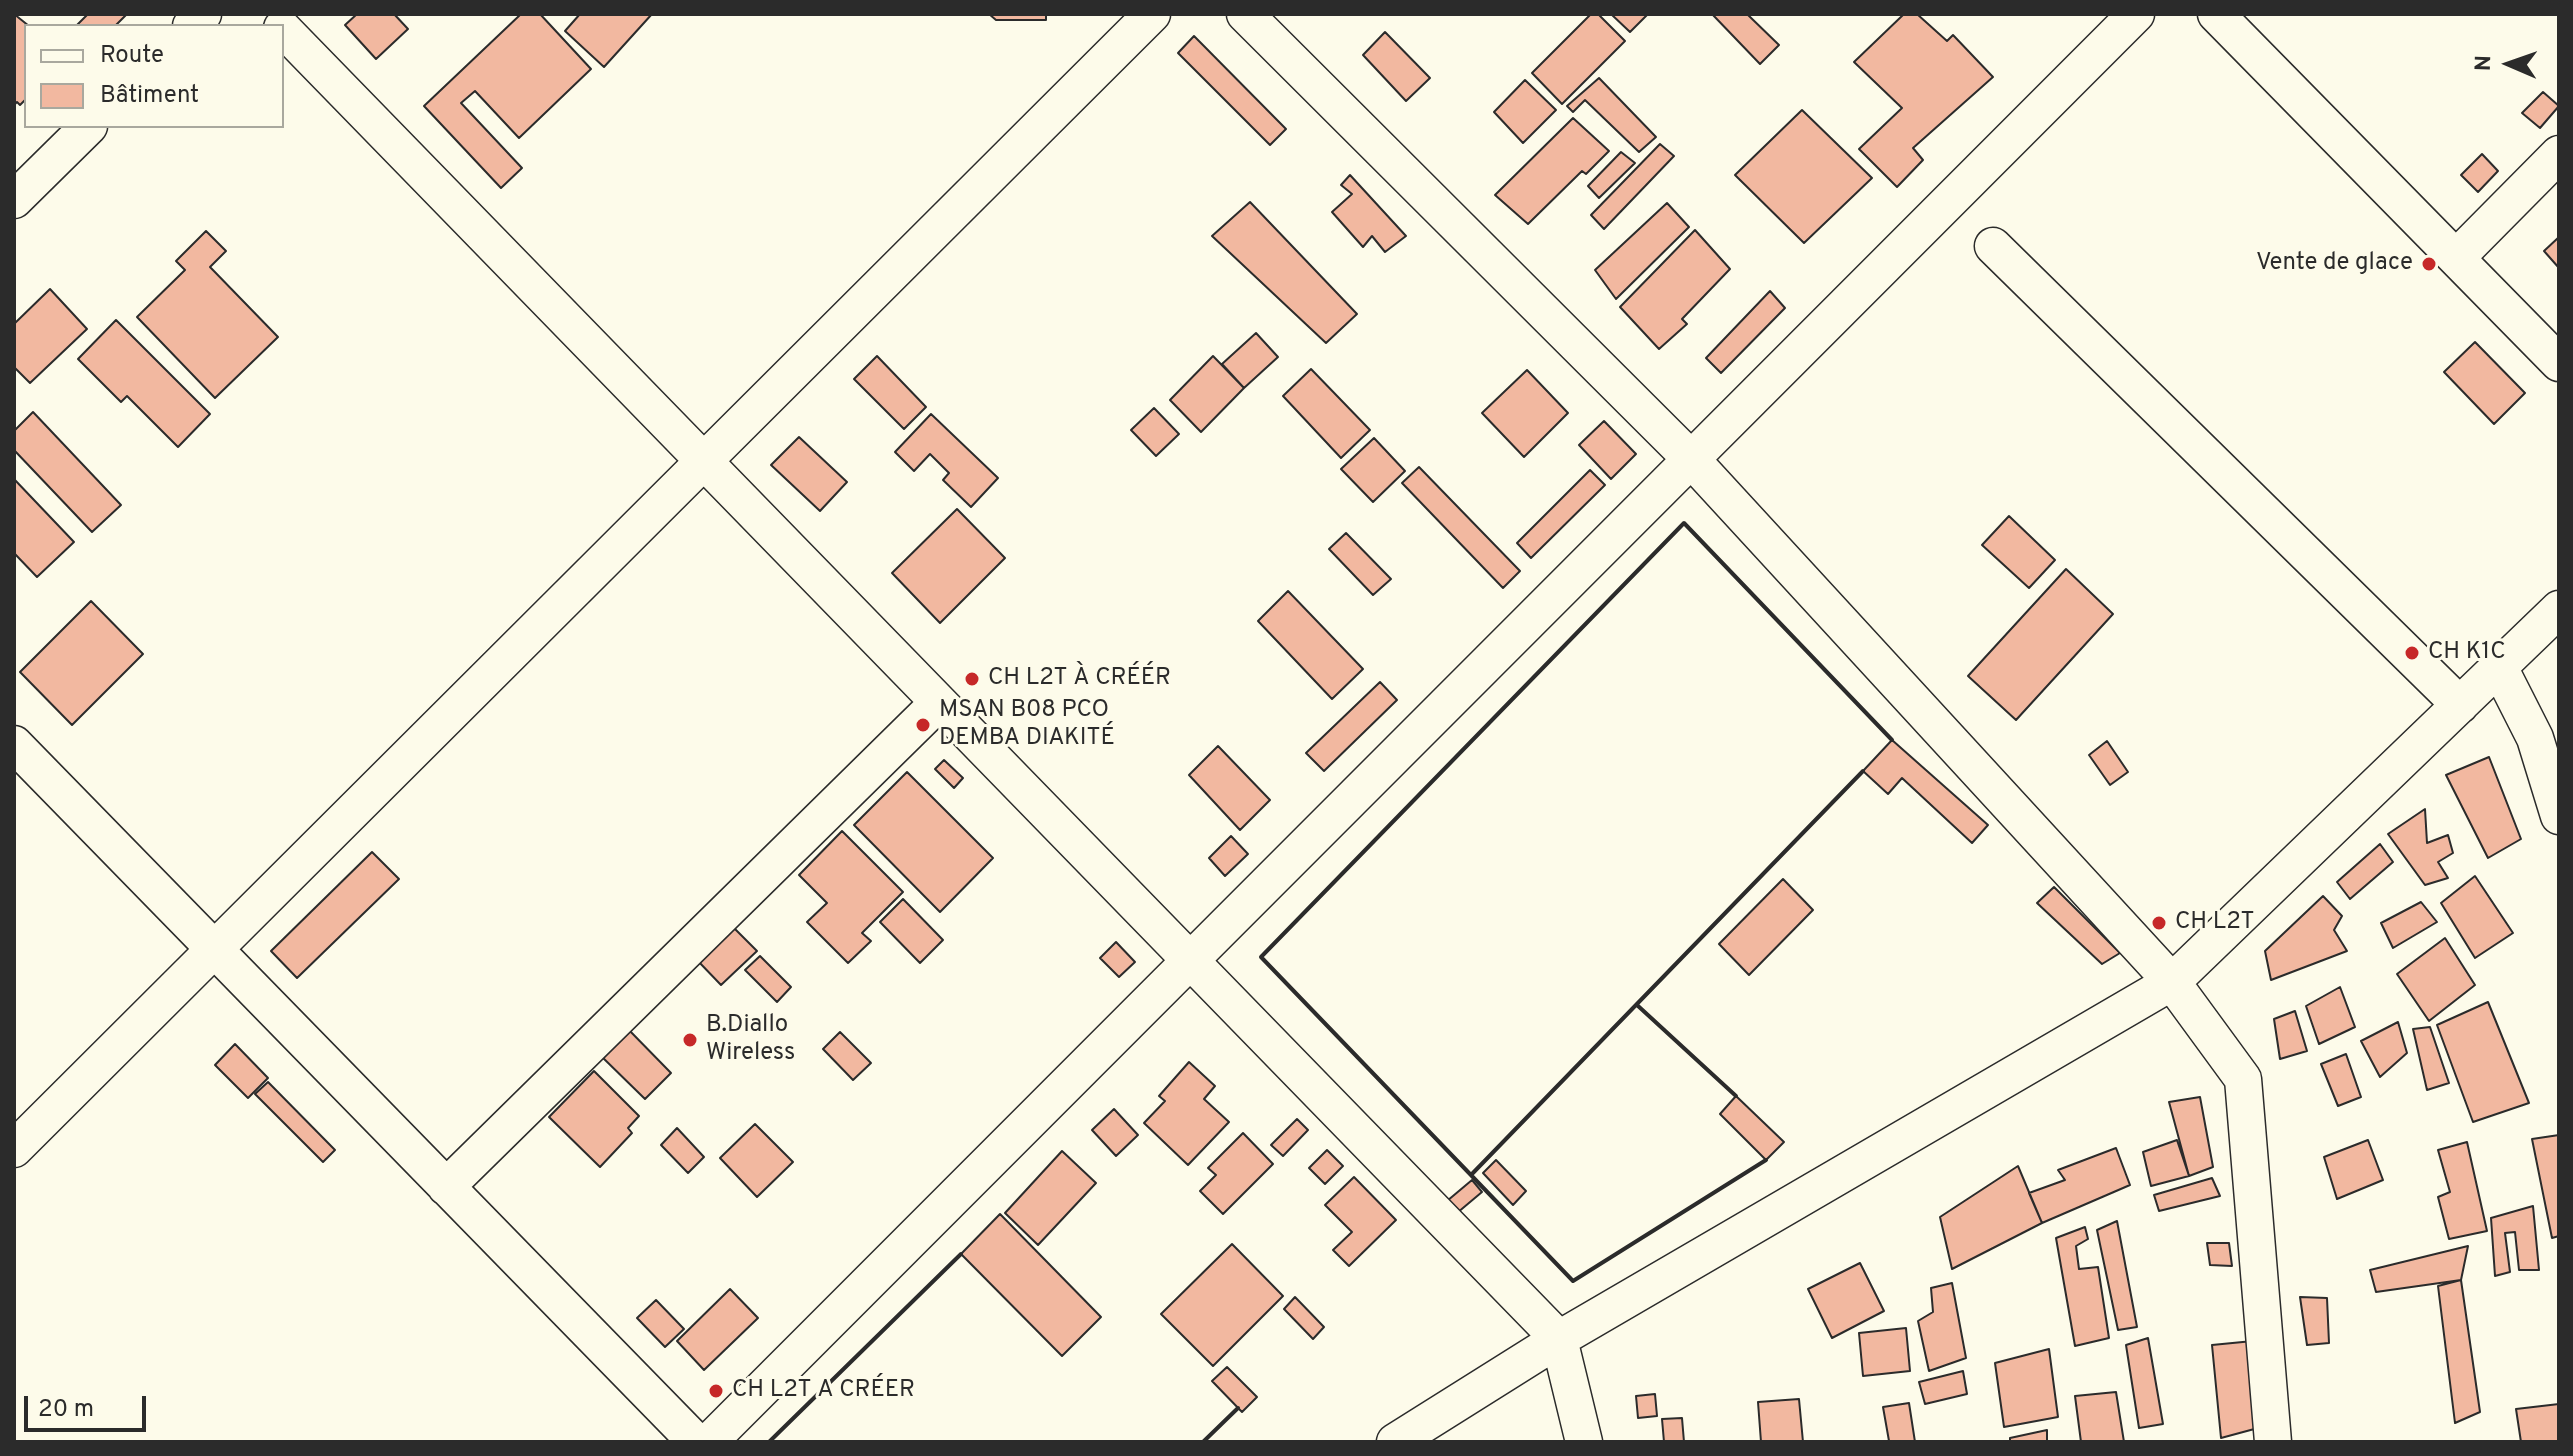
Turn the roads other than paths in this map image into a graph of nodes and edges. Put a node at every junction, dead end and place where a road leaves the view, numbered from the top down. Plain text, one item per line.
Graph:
1 (1152, 14) edge
2 (1245, 14) edge
3 (2136, 14) edge
4 (2216, 14) edge
5 (284, 30) edge
6 (87, 128) edge
7 (2559, 154) edge
8 (14, 200) edge
9 (1993, 246) dead end
10 (2456, 258) junction
11 (2559, 363) edge
12 (1691, 459) junction
13 (704, 461) junction
14 (2559, 609) edge
15 (2499, 667) junction
16 (938, 703) junction
17 (2460, 705) junction
18 (14, 744) edge
19 (2559, 816) edge
20 (215, 949) junction
21 (1190, 960) junction
22 (2172, 982) junction
23 (14, 1149) edge
24 (446, 1187) junction
25 (1559, 1339) junction
26 (696, 1442) edge
27 (709, 1442) edge
28 (1395, 1442) edge
29 (1584, 1442) edge
30 (2273, 1442) edge

1 - 13 street
2 - 12 street
3 - 12 street
4 - 10 street
5 - 13 street
6 - 8 street
7 - 10 street
9 - 17 street
10 - 11 street
12 - 21 street
12 - 22 street
13 - 16 street
13 - 20 street
14 - 15 street
15 - 17 street
15 - 19 street
16 - 21 street
16 - 24 street
17 - 22 street
18 - 20 street
20 - 23 street
20 - 24 street
21 - 25 street
21 - 27 street
22 - 25 street
22 - 30 street
24 - 26 street
25 - 28 street
25 - 29 street

